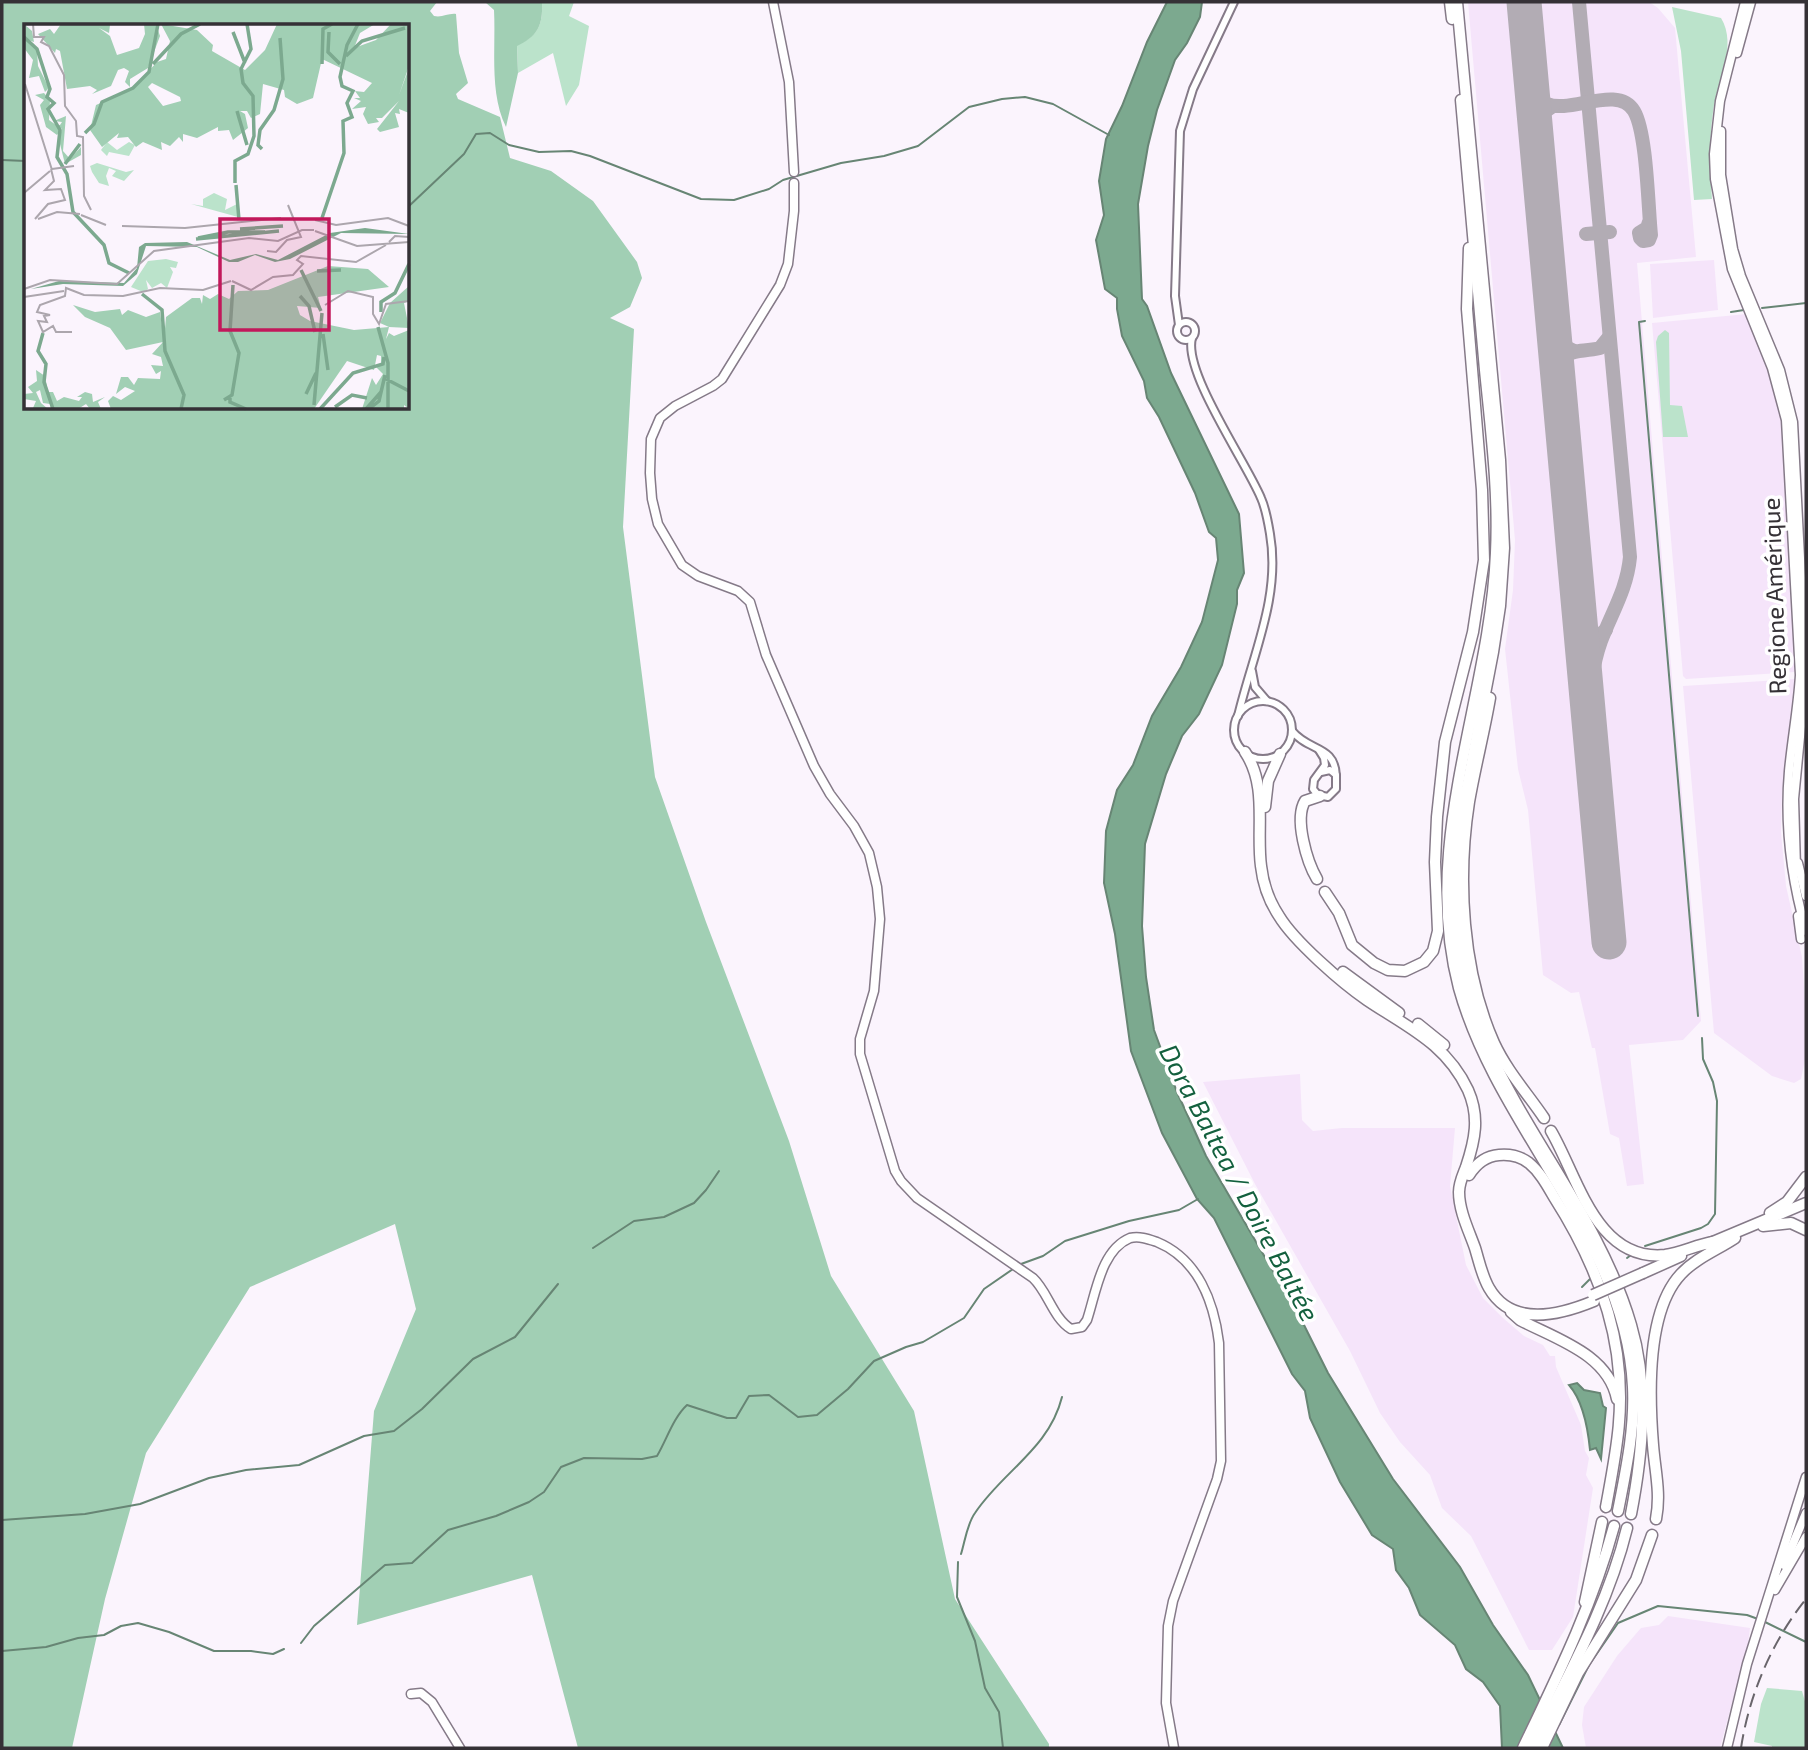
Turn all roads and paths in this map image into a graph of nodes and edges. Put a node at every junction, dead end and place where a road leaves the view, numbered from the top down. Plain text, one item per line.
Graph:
1 (773, 2) edge
2 (1234, 2) edge
3 (1450, 2) edge
4 (1457, 2) edge
5 (1745, 2) edge
6 (1751, 2) edge
7 (1465, 153) junction
8 (794, 172) joint
9 (794, 183) joint
10 (1750, 305) junction
11 (1182, 323) junction
12 (1192, 338) junction
13 (1183, 341) junction
14 (1192, 356) junction
15 (1503, 576) junction
16 (1251, 668) junction
17 (1269, 702) junction
18 (1238, 716) junction
19 (1292, 731) junction
20 (1305, 743) junction
21 (1319, 750) junction
22 (1283, 751) junction
23 (1245, 752) junction
24 (1321, 772) junction
25 (1336, 778) junction
26 (1320, 796) junction
27 (1794, 839) junction
28 (1317, 879) dead end
29 (1325, 892) dead end
30 (1806, 896) edge
31 (1438, 909) junction
32 (1806, 915) edge
33 (1803, 935) edge
34 (1476, 1037) junction
35 (1544, 1118) dead end
36 (1551, 1131) dead end
37 (1469, 1175) junction
38 (1806, 1177) edge
39 (1805, 1204) edge
40 (1787, 1212) junction
41 (1763, 1226) junction
42 (1743, 1229) junction
43 (1806, 1230) edge
44 (1735, 1238) junction
45 (1713, 1242) junction
46 (1644, 1276) junction
47 (1593, 1298) junction
48 (1500, 1302) junction
49 (1617, 1441) junction
50 (1806, 1477) edge
51 (1606, 1507) dead end
52 (1618, 1511) dead end
53 (1806, 1513) edge
54 (1631, 1514) dead end
55 (1656, 1520) dead end
56 (1602, 1522) dead end
57 (1614, 1526) dead end
58 (1627, 1528) dead end
59 (1652, 1535) dead end
60 (1806, 1536) edge
61 (1772, 1590) junction
62 (1767, 1605) junction
63 (1576, 1636) junction
64 (411, 1694) dead end
65 (460, 1748) edge
66 (1174, 1748) edge
67 (1522, 1748) edge
68 (1532, 1748) edge
69 (1542, 1748) edge
70 (1727, 1748) edge

1 - 8 main road
2 - 11 street
3 - 7 highway
4 - 15 highway
5 - 10 main road
6 - 10 main road
7 - 31 highway
7 - 34 highway
8 - 9 street
9 - 66 main road
10 - 27 main road, Regione Amérique
10 - 33 main road, Regione Amérique
11 - 12 street
11 - 13 street
12 - 13 street
12 - 14 street
13 - 14 street
14 - 16 street
15 - 35 highway
15 - 54 highway
16 - 17 street
16 - 18 street
17 - 18 street
17 - 19 street
18 - 23 street
19 - 20 street
19 - 22 street
20 - 21 street
20 - 22 street
21 - 24 street
21 - 25 street
22 - 23 street
22 - 37 highway
23 - 48 highway
24 - 25 street
24 - 26 street
25 - 26 street
26 - 28 highway
27 - 30 main road
27 - 32 main road
29 - 31 highway
31 - 34 highway
34 - 52 highway
36 - 45 highway
37 - 47 highway
37 - 49 highway
38 - 42 highway
39 - 40 highway
40 - 41 highway
40 - 42 highway
41 - 43 highway
41 - 44 highway
42 - 45 highway
44 - 46 highway
44 - 55 highway
45 - 46 highway
46 - 47 highway, bridge
47 - 48 highway
48 - 49 highway
49 - 51 highway
50 - 61 main road
53 - 61 main road
56 - 63 highway
57 - 63 highway
58 - 68 highway
59 - 69 highway
60 - 62 main road
61 - 62 main road
62 - 70 main road
63 - 67 highway
64 - 65 main road

